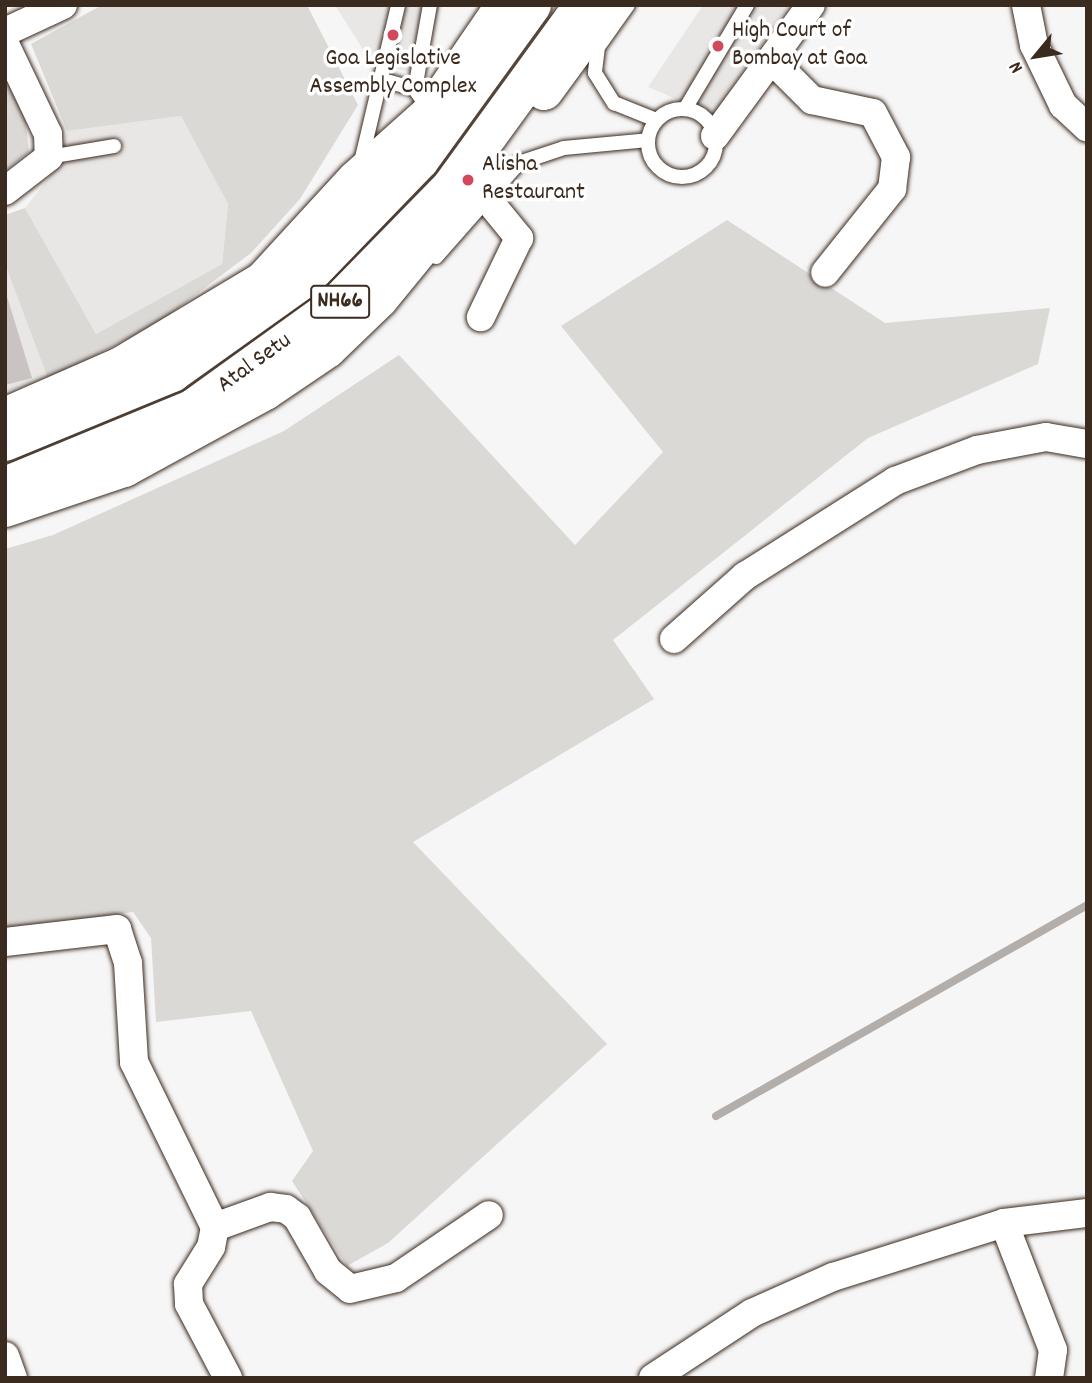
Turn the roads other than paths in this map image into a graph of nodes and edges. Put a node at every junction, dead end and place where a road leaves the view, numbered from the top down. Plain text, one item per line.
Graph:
1 (64, 5) edge
2 (398, 5) edge
3 (430, 5) edge
4 (505, 5) edge
5 (533, 5) edge
6 (583, 5) edge
7 (607, 5) edge
8 (628, 5) edge
9 (747, 5) edge
10 (811, 5) edge
11 (1026, 5) edge
12 (5, 32) edge
13 (5, 44) edge
14 (772, 60) junction
15 (383, 80) junction
16 (423, 101) junction
17 (685, 109) junction
18 (656, 120) junction
19 (1087, 127) edge
20 (715, 136) junction
21 (648, 140) junction
22 (114, 146) dead end
23 (49, 157) junction
24 (356, 180) junction
25 (482, 190) junction
26 (5, 191) edge
27 (825, 273) dead end
28 (481, 317) dead end
29 (5, 417) edge
30 (5, 442) edge
31 (1087, 444) edge
32 (5, 486) edge
33 (5, 508) edge
34 (674, 639) dead end
35 (5, 942) edge
36 (1087, 1213) edge
37 (489, 1215) dead end
38 (1004, 1223) junction
39 (215, 1227) junction
40 (5, 1356) edge
41 (683, 1370) edge
42 (13, 1378) edge
43 (228, 1378) edge
44 (653, 1378) edge
45 (1049, 1378) edge

1 - 12 street
2 - 15 lane
3 - 16 lane
4 - 16 main road
5 - 30 main road, Atal Setu / NH66
6 - 32 main road, Atal Setu / NH66
7 - 25 main road
8 - 18 lane
9 - 17 lane
10 - 14 street
11 - 19 street
13 - 23 street
14 - 20 street
14 - 27 street
15 - 16 lane
15 - 24 lane
16 - 24 main road
17 - 18 lane
17 - 20 lane
18 - 21 lane
20 - 21 lane
21 - 25 lane
22 - 23 lane
23 - 26 street
24 - 29 main road
25 - 28 street
25 - 33 main road
31 - 34 street
35 - 39 street
36 - 38 street
37 - 39 street
38 - 41 street
38 - 45 street
39 - 43 street
40 - 42 street
41 - 44 street

